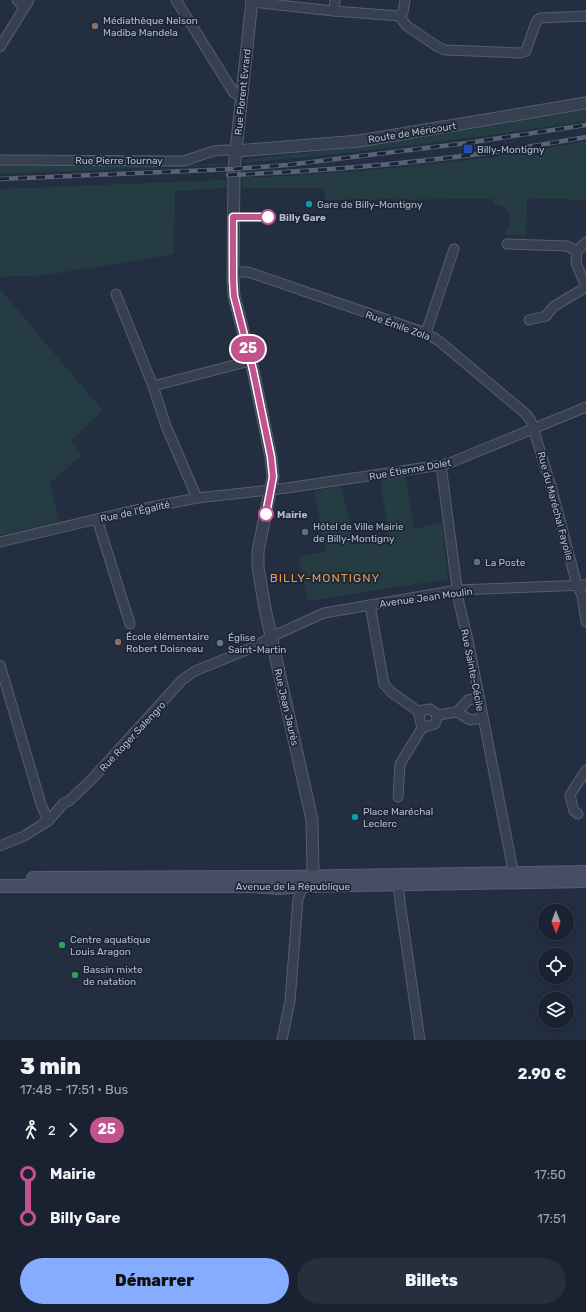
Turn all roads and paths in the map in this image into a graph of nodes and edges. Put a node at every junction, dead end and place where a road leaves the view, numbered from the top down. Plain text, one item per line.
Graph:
1 (17, 0) edge
2 (29, 0) edge
3 (176, 0) edge
4 (335, 0) edge
5 (405, 0) edge
6 (252, 1) edge
7 (24, 8) junction
8 (334, 11) junction
9 (399, 16) junction
10 (586, 16) edge
11 (0, 47) edge
12 (241, 96) junction
13 (586, 103) edge
14 (236, 151) junction
15 (0, 160) edge
16 (586, 242) edge
17 (507, 244) dead end
18 (454, 249) dead end
19 (577, 251) junction
20 (233, 272) junction
21 (586, 286) edge
22 (116, 294) dead end
23 (529, 320) dead end
24 (426, 333) junction
25 (250, 361) junction
26 (153, 386) junction
27 (586, 407) edge
28 (534, 428) junction
29 (441, 465) junction
30 (271, 490) junction
31 (197, 498) junction
32 (97, 519) junction
33 (0, 542) edge
34 (581, 585) edge
35 (457, 590) junction
36 (370, 605) junction
37 (586, 622) edge
38 (130, 624) dead end
39 (271, 637) junction
40 (0, 666) edge
41 (3, 686) edge
42 (479, 698) junction
43 (418, 711) junction
44 (457, 712) junction
45 (438, 715) junction
46 (483, 718) junction
47 (422, 728) junction
48 (586, 770) edge
49 (398, 797) dead end
50 (578, 814) dead end
51 (48, 821) junction
52 (0, 846) edge
53 (586, 872) edge
54 (0, 878) edge
55 (513, 878) junction
56 (398, 880) junction
57 (586, 881) edge
58 (306, 882) junction
59 (0, 886) edge
60 (282, 1040) edge
61 (420, 1040) edge

1 - 7 street
2 - 7 street
3 - 12 street
4 - 8 street
5 - 9 street
6 - 8 street
6 - 12 street, Rue Florent Evrard
7 - 11 street
8 - 9 street
9 - 10 street
12 - 14 street, Rue Florent Evrard
13 - 14 street, Route de Méricourt
14 - 15 street, Rue Pierre Tournay
14 - 20 street, Rue Florent Evrard
16 - 19 street
17 - 19 street
18 - 24 street
19 - 21 street
20 - 24 street, Rue Émile Zola
20 - 25 street, Rue Florent Evrard
21 - 23 street
22 - 26 street
24 - 28 street, Rue Émile Zola
25 - 26 street
25 - 30 street, Rue Jean Jaurès
26 - 31 street
27 - 28 street, Rue Étienne Dolet
28 - 29 street, Rue Étienne Dolet
28 - 34 street, Rue du Maréchal Fayolle
29 - 30 street, Rue Étienne Dolet
29 - 35 street, Rue Sainte-Cécile
30 - 31 street, Rue de l'Égalité
30 - 39 street, Rue Jean Jaurès
31 - 32 street, Rue de l'Égalité
32 - 33 street, Rue de l'Égalité
32 - 38 street
34 - 35 street, Avenue Jean Moulin
34 - 37 street, Rue du Maréchal Fayolle
35 - 36 street, Avenue Jean Moulin
35 - 42 street, Rue Sainte-Cécile
36 - 39 street, Avenue Jean Moulin
36 - 43 street
39 - 51 street, Rue Roger Salengro
39 - 58 street, Rue Jean Jaurès
40 - 41 street
41 - 51 street
42 - 44 street
42 - 46 street, Rue Sainte-Cécile
43 - 45 street
43 - 47 street
44 - 45 street
44 - 46 street
45 - 47 street
46 - 55 street, Rue Sainte-Cécile
47 - 49 street
48 - 50 street
51 - 52 street, Rue Roger Salengro
53 - 55 main road, Avenue de la République
54 - 58 main road, Avenue de la République
55 - 56 main road, Avenue de la République
55 - 57 main road, Avenue de la République
56 - 58 main road, Avenue de la République
56 - 61 street
58 - 59 main road, Avenue de la République
58 - 60 street

